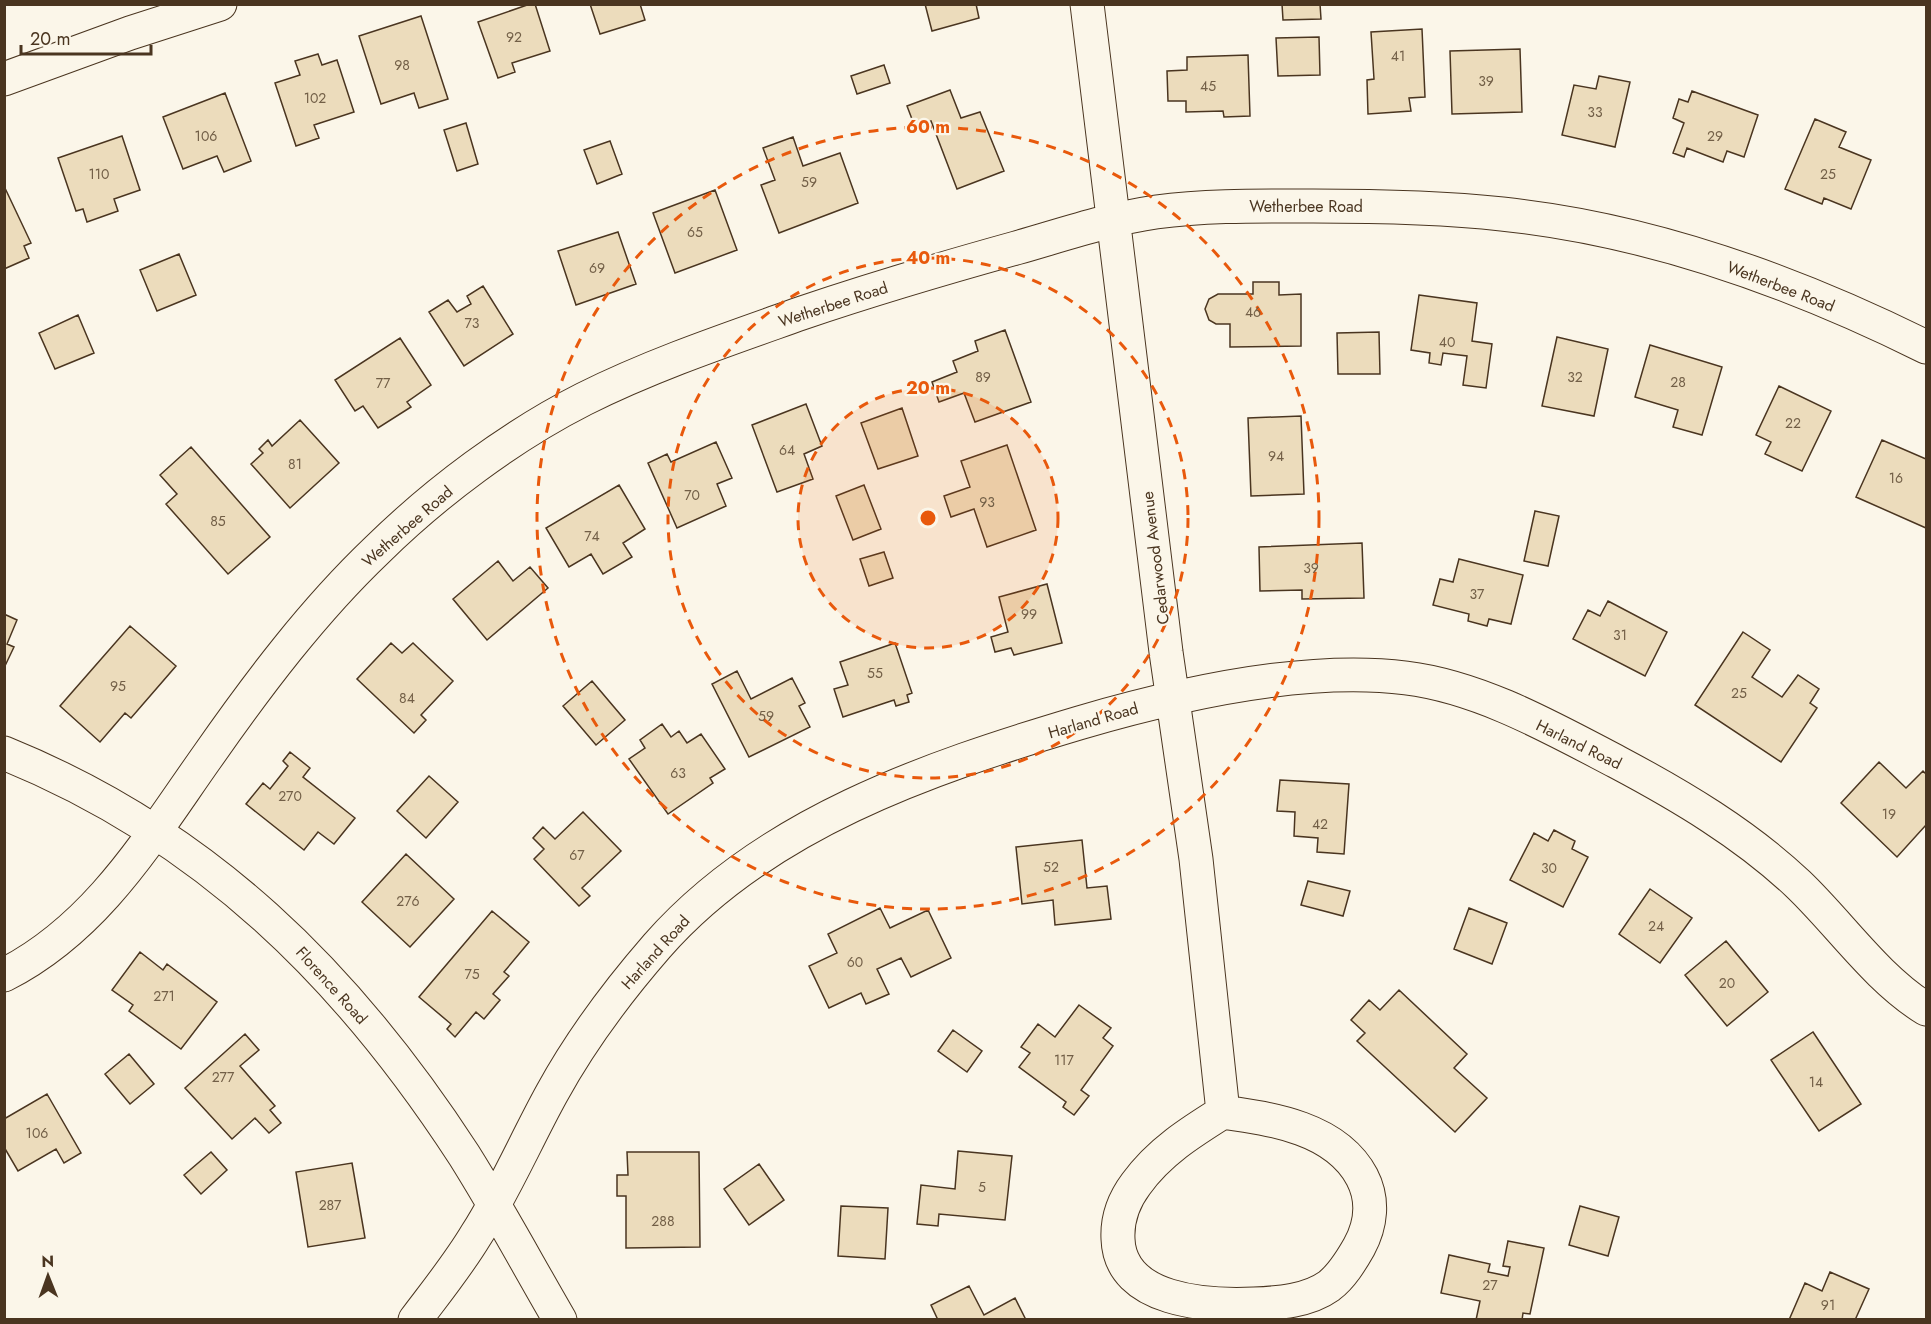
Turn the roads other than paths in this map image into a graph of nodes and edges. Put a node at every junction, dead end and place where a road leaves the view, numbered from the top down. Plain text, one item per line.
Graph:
1 (220, 4) edge
2 (1087, 4) edge
3 (4, 79) edge
4 (1111, 221) junction
5 (1926, 347) edge
6 (1172, 699) junction
7 (4, 753) edge
8 (155, 831) junction
9 (4, 975) edge
10 (1926, 1009) edge
11 (1223, 1112) junction
12 (494, 1205) junction
13 (415, 1320) edge
14 (560, 1320) edge

1 - 3 street
2 - 4 street, Cedarwood Avenue
4 - 5 street, Wetherbee Road
4 - 6 street, Cedarwood Avenue
4 - 8 street, Wetherbee Road
6 - 10 street, Harland Road
6 - 11 street, Cedarwood Avenue
6 - 12 street, Harland Road
7 - 8 street, Florence Road
8 - 9 street, Wetherbee Road
8 - 12 street, Florence Road
11 - 11 street
12 - 13 street, Harland Road
12 - 14 street, Florence Road

